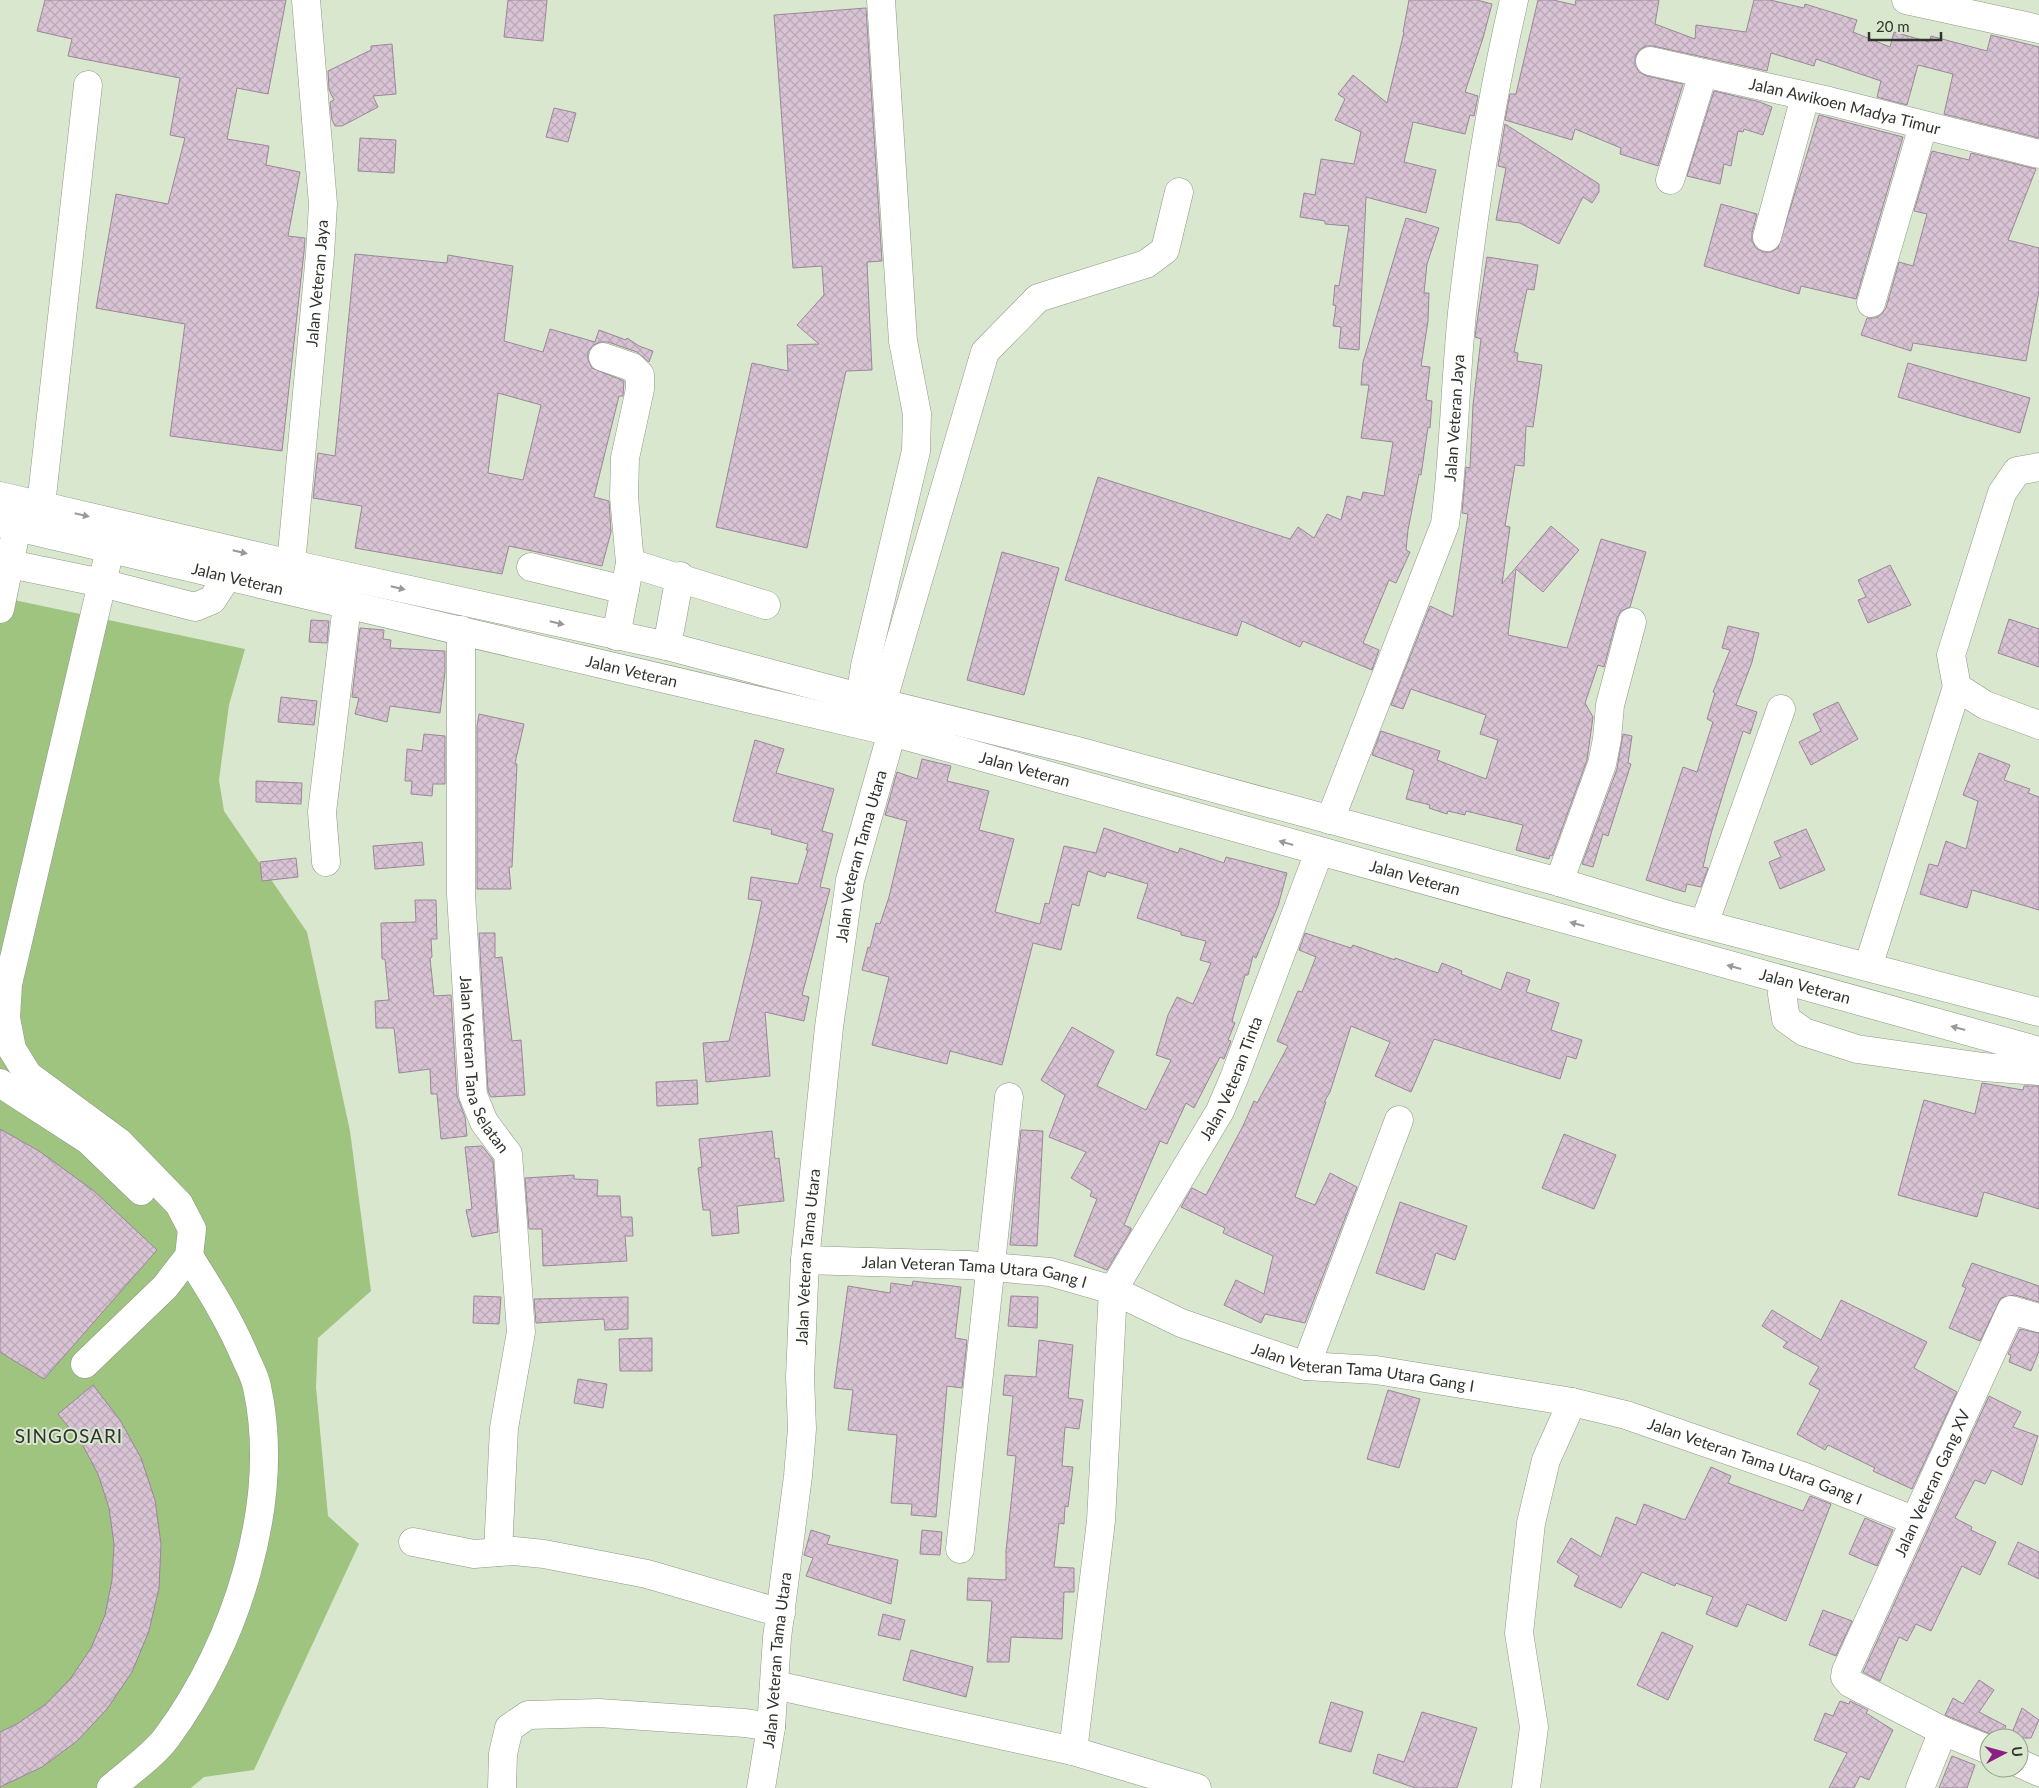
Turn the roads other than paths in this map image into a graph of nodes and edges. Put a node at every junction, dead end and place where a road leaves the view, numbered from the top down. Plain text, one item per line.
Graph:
1 (306, 0) edge
2 (881, 0) edge
3 (1514, 0) edge
4 (1906, 0) edge
5 (2039, 29) edge
6 (1650, 61) dead end
7 (1703, 74) junction
8 (88, 85) dead end
9 (1805, 97) junction
10 (1923, 126) junction
11 (2039, 154) edge
12 (1670, 180) dead end
13 (1179, 192) dead end
14 (1767, 237) dead end
15 (1871, 303) dead end
16 (604, 357) dead end
17 (2039, 467) edge
18 (16, 510) edge
19 (110, 549) junction
20 (630, 562) junction
21 (5, 563) edge
22 (291, 564) junction
23 (531, 567) dead end
24 (680, 576) junction
25 (227, 577) junction
26 (102, 583) junction
27 (625, 590) junction
28 (347, 605) junction
29 (766, 605) dead end
30 (0, 609) edge
31 (1632, 622) dead end
32 (461, 630) junction
33 (616, 636) junction
34 (667, 646) junction
35 (1957, 687) junction
36 (871, 701) junction
37 (1781, 709) dead end
38 (2039, 725) edge
39 (892, 732) junction
40 (1330, 820) junction
41 (1319, 852) junction
42 (326, 862) dead end
43 (1559, 882) junction
44 (1704, 924) junction
45 (1868, 967) junction
46 (1783, 981) junction
47 (2039, 1012) edge
48 (1992, 1038) junction
49 (6, 1048) edge
50 (2039, 1051) edge
51 (1983, 1067) junction
52 (2039, 1071) edge
53 (0, 1083) edge
54 (1009, 1098) dead end
55 (1398, 1120) dead end
56 (165, 1215) dead end
57 (189, 1256) junction
58 (805, 1260) junction
59 (989, 1267) junction
60 (1112, 1290) junction
61 (2039, 1318) edge
62 (85, 1364) dead end
63 (1306, 1366) junction
64 (1572, 1402) junction
65 (1913, 1520) junction
66 (413, 1542) dead end
67 (960, 1549) dead end
68 (498, 1552) junction
69 (781, 1613) junction
70 (775, 1685) junction
71 (770, 1728) junction
72 (1943, 1731) junction
73 (1979, 1746) edge
74 (1073, 1751) junction
75 (111, 1788) edge
76 (502, 1788) edge
77 (761, 1788) edge
78 (1197, 1788) edge
79 (1526, 1788) edge
80 (1920, 1788) edge

1 - 22 main road, Jalan Veteran Jaya
2 - 36 main road
3 - 40 main road, Jalan Veteran Jaya
4 - 5 main road
6 - 7 main road, Jalan Awikoen Madya Timur
7 - 9 main road, Jalan Awikoen Madya Timur
7 - 12 main road
8 - 18 main road
9 - 10 main road, Jalan Awikoen Madya Timur
9 - 14 main road
10 - 11 main road, Jalan Awikoen Madya Timur
10 - 15 main road
13 - 36 main road
16 - 20 main road
17 - 35 main road
18 - 19 main road, Jalan Veteran
18 - 21 main road
18 -> 22 main road, Jalan Veteran
19 - 25 main road, Jalan Veteran
19 - 26 main road
20 - 24 main road
20 - 27 main road
21 - 26 main road
21 - 30 main road
22 -> 33 main road, Jalan Veteran
23 - 27 main road
24 - 29 main road
24 - 34 main road
25 - 26 main road
25 - 28 main road, Jalan Veteran
26 - 49 main road
27 - 33 main road
28 - 32 main road, Jalan Veteran
28 - 42 main road
31 - 43 main road
32 - 39 main road, Jalan Veteran
32 - 68 main road, Jalan Veteran Tana Selatan
33 - 34 main road, Jalan Veteran
34 - 36 main road, Jalan Veteran
35 - 38 main road
35 - 45 main road
36 - 40 main road, Jalan Veteran
37 - 44 main road
41 -> 39 main road, Jalan Veteran
39 - 58 main road, Jalan Veteran Tama Utara
40 - 43 main road, Jalan Veteran
46 -> 41 main road, Jalan Veteran
41 - 60 main road, Jalan Veteran Tinta
43 - 44 main road, Jalan Veteran
44 - 45 main road, Jalan Veteran
45 - 47 main road, Jalan Veteran
48 -> 46 main road, Jalan Veteran
46 - 51 main road
48 - 50 main road, Jalan Veteran
48 - 51 main road
49 - 57 main road
51 - 52 main road
53 - 56 main road
54 - 59 main road
55 - 63 main road
57 - 62 main road
57 - 75 main road
58 - 59 main road, Jalan Veteran Tama Utara Gang I
58 - 69 main road, Jalan Veteran Tama Utara
59 - 60 main road, Jalan Veteran Tama Utara Gang I
59 - 67 main road
60 - 63 main road, Jalan Veteran Tama Utara Gang I
60 - 74 main road
61 - 65 main road, Jalan Veteran Gang XV
63 - 64 main road, Jalan Veteran Tama Utara Gang I
64 - 65 main road, Jalan Veteran Tama Utara Gang I
64 - 79 main road
65 - 72 main road, Jalan Veteran Gang XV
66 - 68 main road
68 - 69 main road
69 - 70 main road, Jalan Veteran Tama Utara
70 - 71 main road, Jalan Veteran Tama Utara
70 - 74 main road
71 - 76 main road
71 - 77 main road, Jalan Veteran Tama Utara
72 - 73 main road
72 - 80 main road
74 - 78 main road

